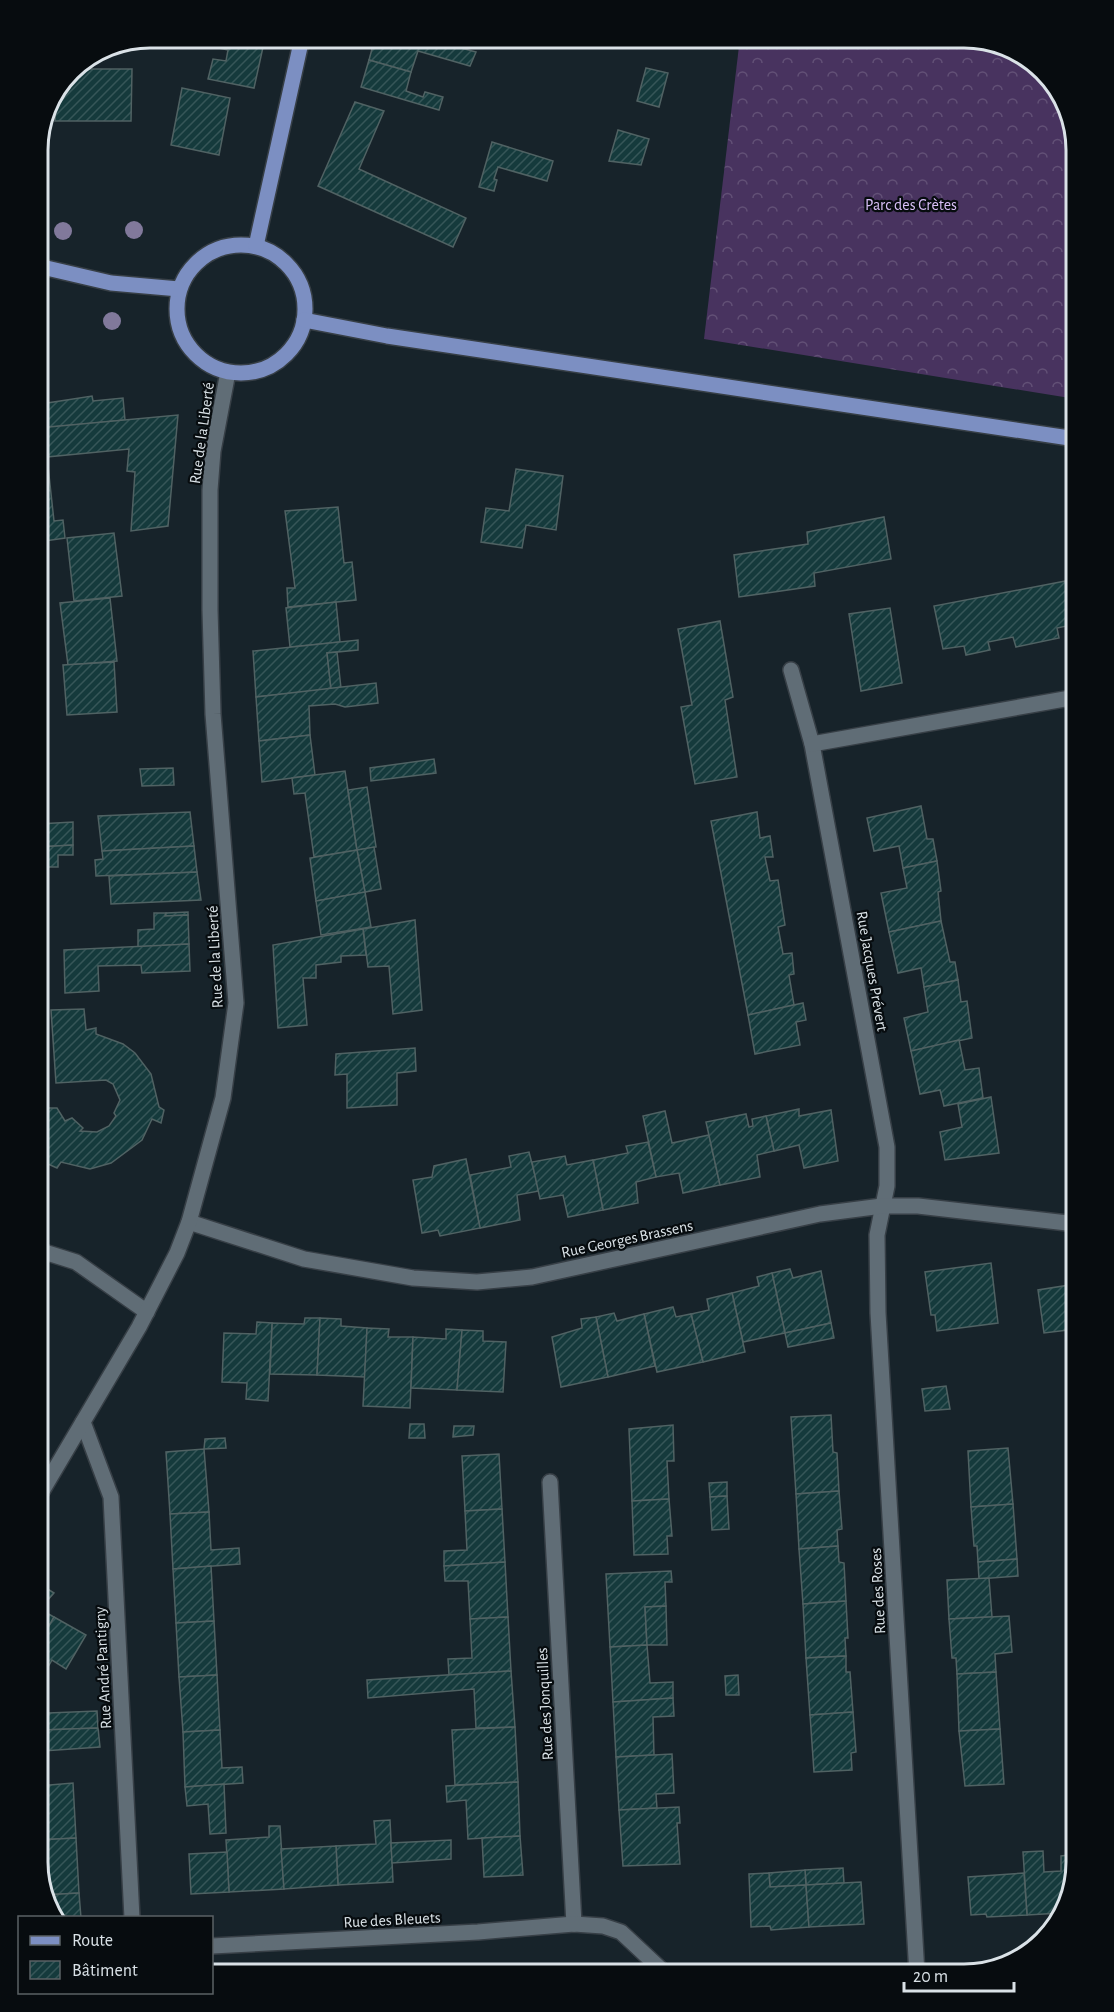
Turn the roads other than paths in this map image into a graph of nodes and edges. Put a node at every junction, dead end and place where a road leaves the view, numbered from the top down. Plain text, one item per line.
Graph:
1 (300, 48) edge
2 (256, 246) junction
3 (48, 268) edge
4 (179, 289) junction
5 (304, 320) junction
6 (228, 372) junction
7 (1066, 437) edge
8 (791, 670) dead end
9 (1066, 699) edge
10 (812, 744) junction
11 (882, 1206) junction
12 (189, 1222) junction
13 (1066, 1223) edge
14 (48, 1253) edge
15 (147, 1312) junction
16 (83, 1422) junction
17 (48, 1481) edge
18 (550, 1482) dead end
19 (132, 1916) edge
20 (574, 1924) junction
21 (213, 1946) edge
22 (653, 1964) edge
23 (916, 1964) edge

1 - 2 main road
2 - 4 main road
2 - 5 main road
3 - 4 main road
4 - 6 main road
5 - 6 main road
5 - 7 main road
6 - 12 street, Rue de la Liberté
8 - 10 street, Rue Jacques Prévert
9 - 10 street
10 - 11 street, Rue Jacques Prévert
11 - 12 street, Rue Georges Brassens
11 - 13 street, Rue Georges Brassens
11 - 23 street, Rue des Roses
12 - 15 street, Rue de la Liberté
14 - 15 street
15 - 16 street, Rue de la Liberté
16 - 17 street, Rue de la Liberté
16 - 19 street, Rue André Pantigny
18 - 20 street, Rue des Jonquilles
20 - 21 street, Rue des Bleuets
20 - 22 street, Rue des Bleuets

